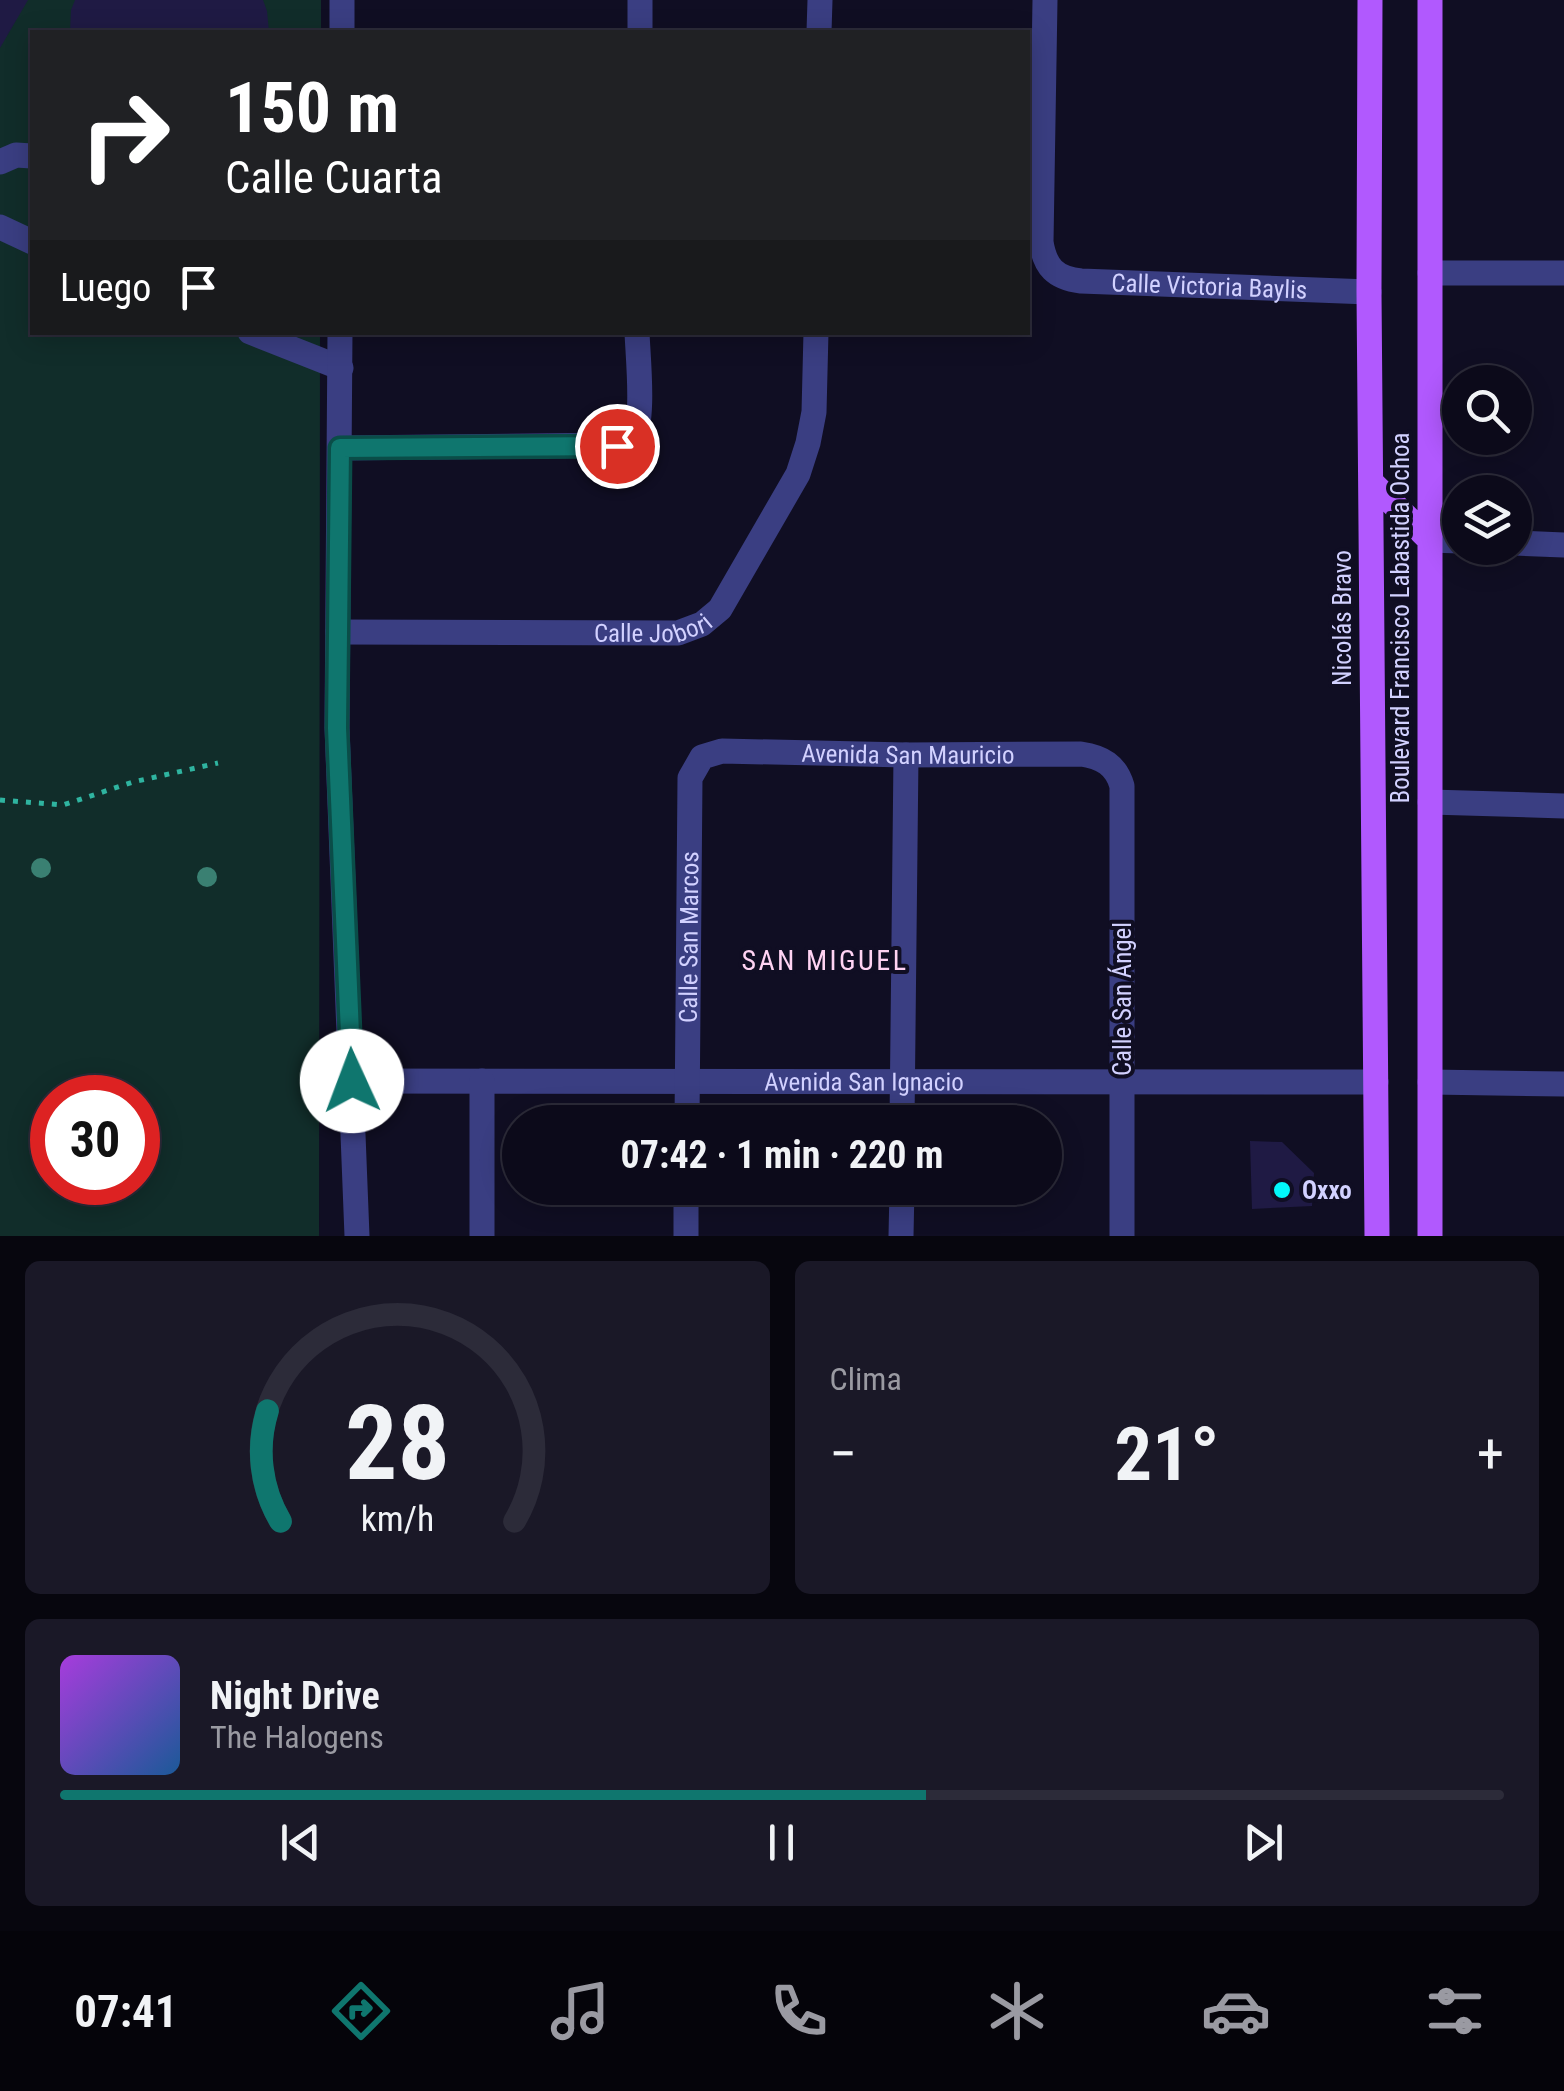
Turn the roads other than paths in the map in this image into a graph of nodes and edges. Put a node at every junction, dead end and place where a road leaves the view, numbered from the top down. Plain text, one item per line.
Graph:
1 (342, 0) edge
2 (640, 0) edge
3 (820, 0) edge
4 (1045, 0) edge
5 (1370, 0) edge
6 (1430, 0) edge
7 (342, 30) edge
8 (640, 30) edge
9 (820, 30) edge
10 (30, 156) edge
11 (0, 162) edge
12 (0, 227) edge
13 (30, 241) edge
14 (1430, 273) junction
15 (1564, 274) edge
16 (1369, 292) junction
17 (258, 335) edge
18 (340, 335) edge
19 (637, 335) edge
20 (816, 335) edge
21 (341, 368) junction
22 (340, 448) junction
23 (1371, 482) junction
24 (1430, 540) junction
25 (1442, 540) edge
26 (1532, 543) edge
27 (1564, 544) edge
28 (338, 632) junction
29 (906, 755) junction
30 (702, 756) joint
31 (1112, 766) joint
32 (1430, 802) junction
33 (1564, 806) edge
34 (352, 1081) junction
35 (482, 1081) junction
36 (687, 1081) junction
37 (903, 1082) junction
38 (1122, 1082) junction
39 (1376, 1082) junction
40 (1430, 1082) junction
41 (1564, 1084) edge
42 (686, 1105) edge
43 (902, 1105) edge
44 (686, 1205) edge
45 (902, 1205) edge
46 (358, 1236) edge
47 (482, 1236) edge
48 (686, 1236) edge
49 (902, 1236) edge
50 (1122, 1236) edge
51 (1380, 1236) edge
52 (1430, 1236) edge

1 - 7 street
2 - 8 street
3 - 9 street
4 - 16 street, Calle Victoria Baylis
5 - 16 main road, Nicolás Bravo
6 - 14 main road, Boulevard Francisco Labastida Ochoa
10 - 11 street
12 - 13 street
14 - 15 street
14 - 24 main road, Boulevard Francisco Labastida Ochoa
16 - 23 main road, Nicolás Bravo
17 - 21 street
18 - 21 street
19 - 22 street
20 - 28 street, Calle Jobori
21 - 22 street
22 - 28 street
23 - 24 main road
23 - 39 main road, Nicolás Bravo
24 - 25 street
24 - 32 main road, Boulevard Francisco Labastida Ochoa
26 - 27 street
28 - 34 street
29 - 30 street, Avenida San Mauricio
29 - 31 street, Avenida San Mauricio
29 - 37 street
30 - 36 street, Calle San Marcos
31 - 38 street, Calle San Ángel
32 - 33 street
32 - 40 main road, Boulevard Francisco Labastida Ochoa
34 - 35 street, Avenida San Ignacio
34 - 46 street
35 - 36 street, Avenida San Ignacio
35 - 47 street
36 - 37 street, Avenida San Ignacio
36 - 42 street, Calle San Marcos
37 - 38 street, Avenida San Ignacio
37 - 43 street
38 - 39 street, Avenida San Ignacio
38 - 50 street, Calle San Ángel
39 - 51 main road, Nicolás Bravo
40 - 41 street
40 - 52 main road, Boulevard Francisco Labastida Ochoa
44 - 48 street
45 - 49 street

